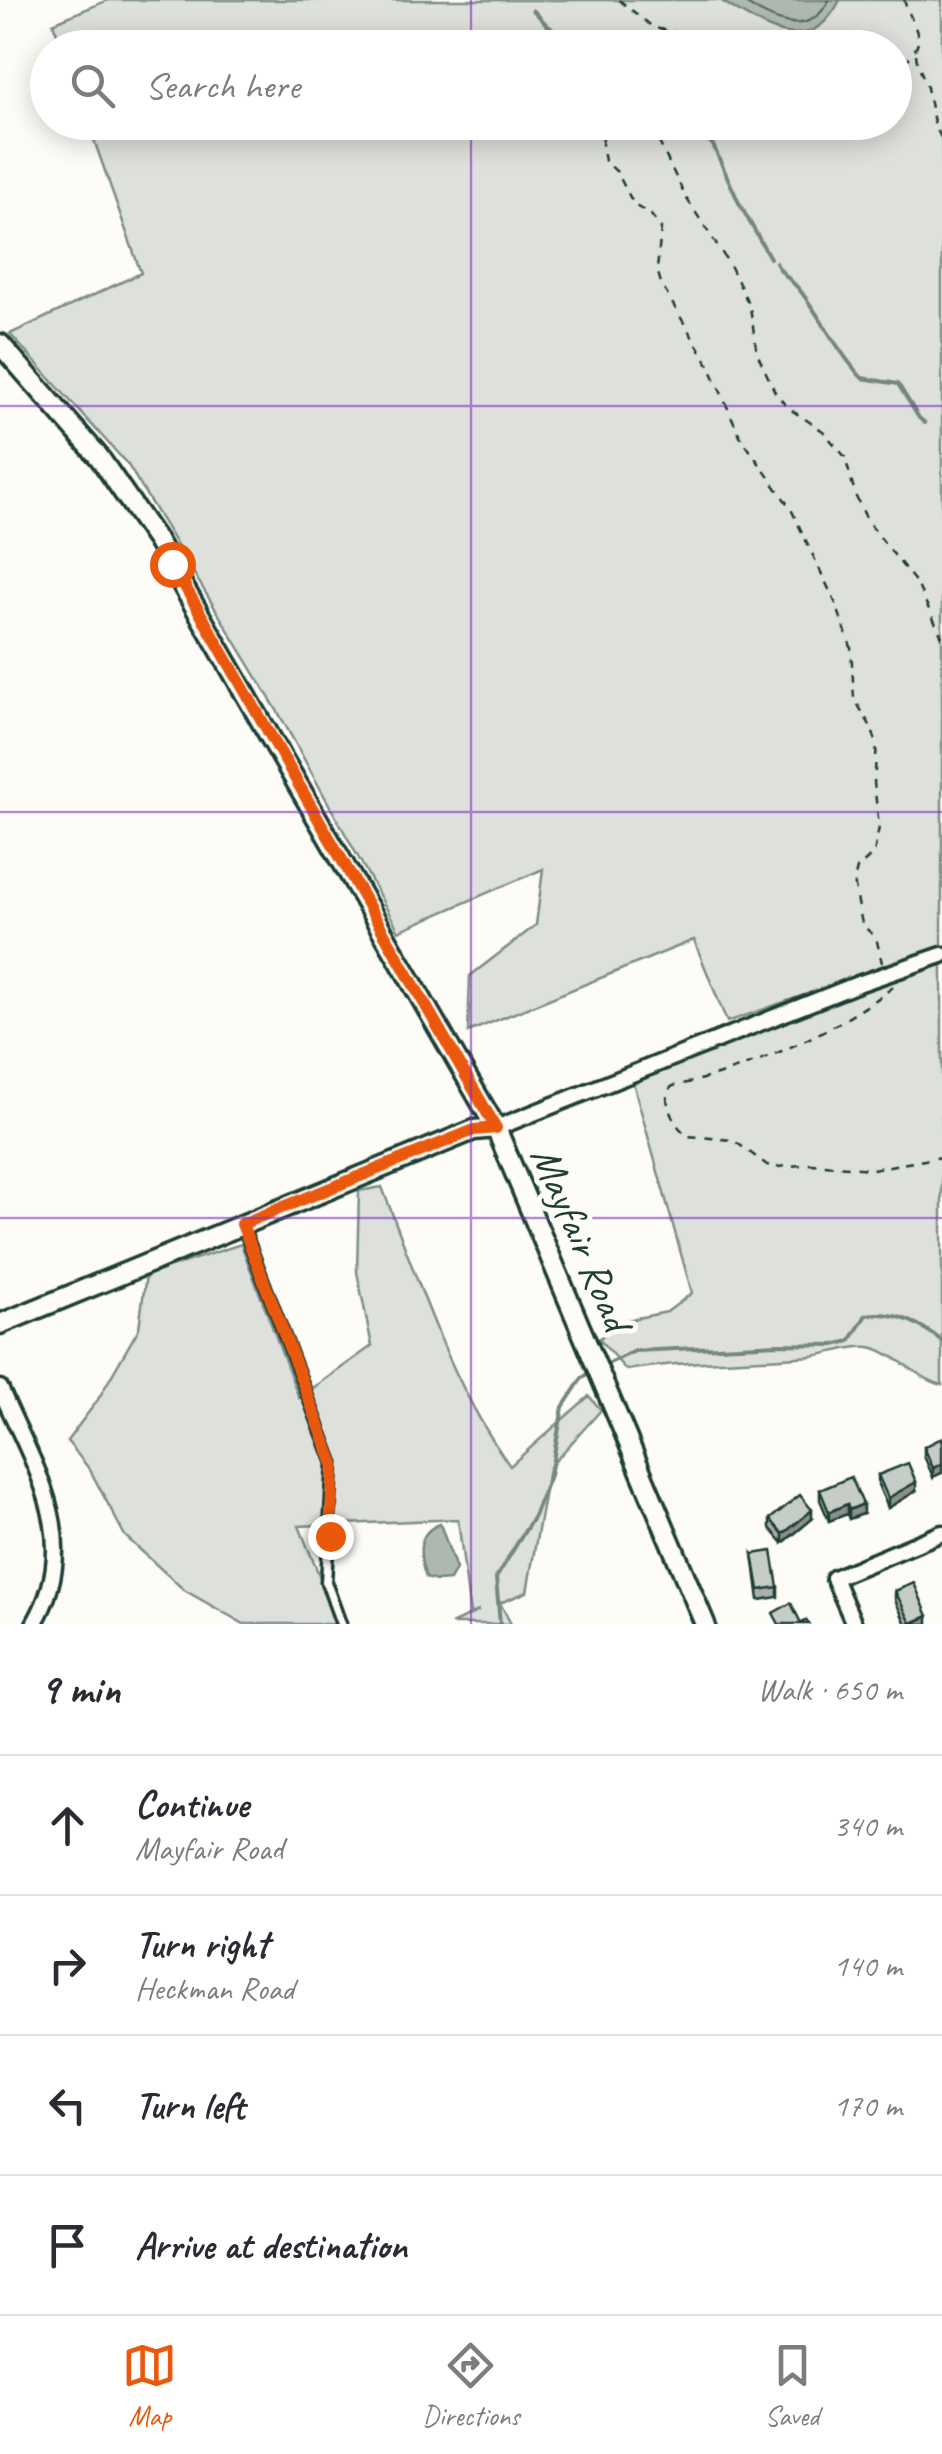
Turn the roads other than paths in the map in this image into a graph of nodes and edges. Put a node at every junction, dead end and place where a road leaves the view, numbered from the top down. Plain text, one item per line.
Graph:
1 (0, 344) edge
2 (942, 956) edge
3 (496, 1128) junction
4 (242, 1224) junction
5 (0, 1324) edge
6 (0, 1388) edge
7 (942, 1533) edge
8 (34, 1624) edge
9 (341, 1624) edge
10 (705, 1624) edge
11 (854, 1624) edge

1 - 3 street, Mayfair Road
2 - 3 street
3 - 4 street
3 - 10 street, Mayfair Road
4 - 5 street
4 - 9 lane
6 - 8 street
7 - 11 street

